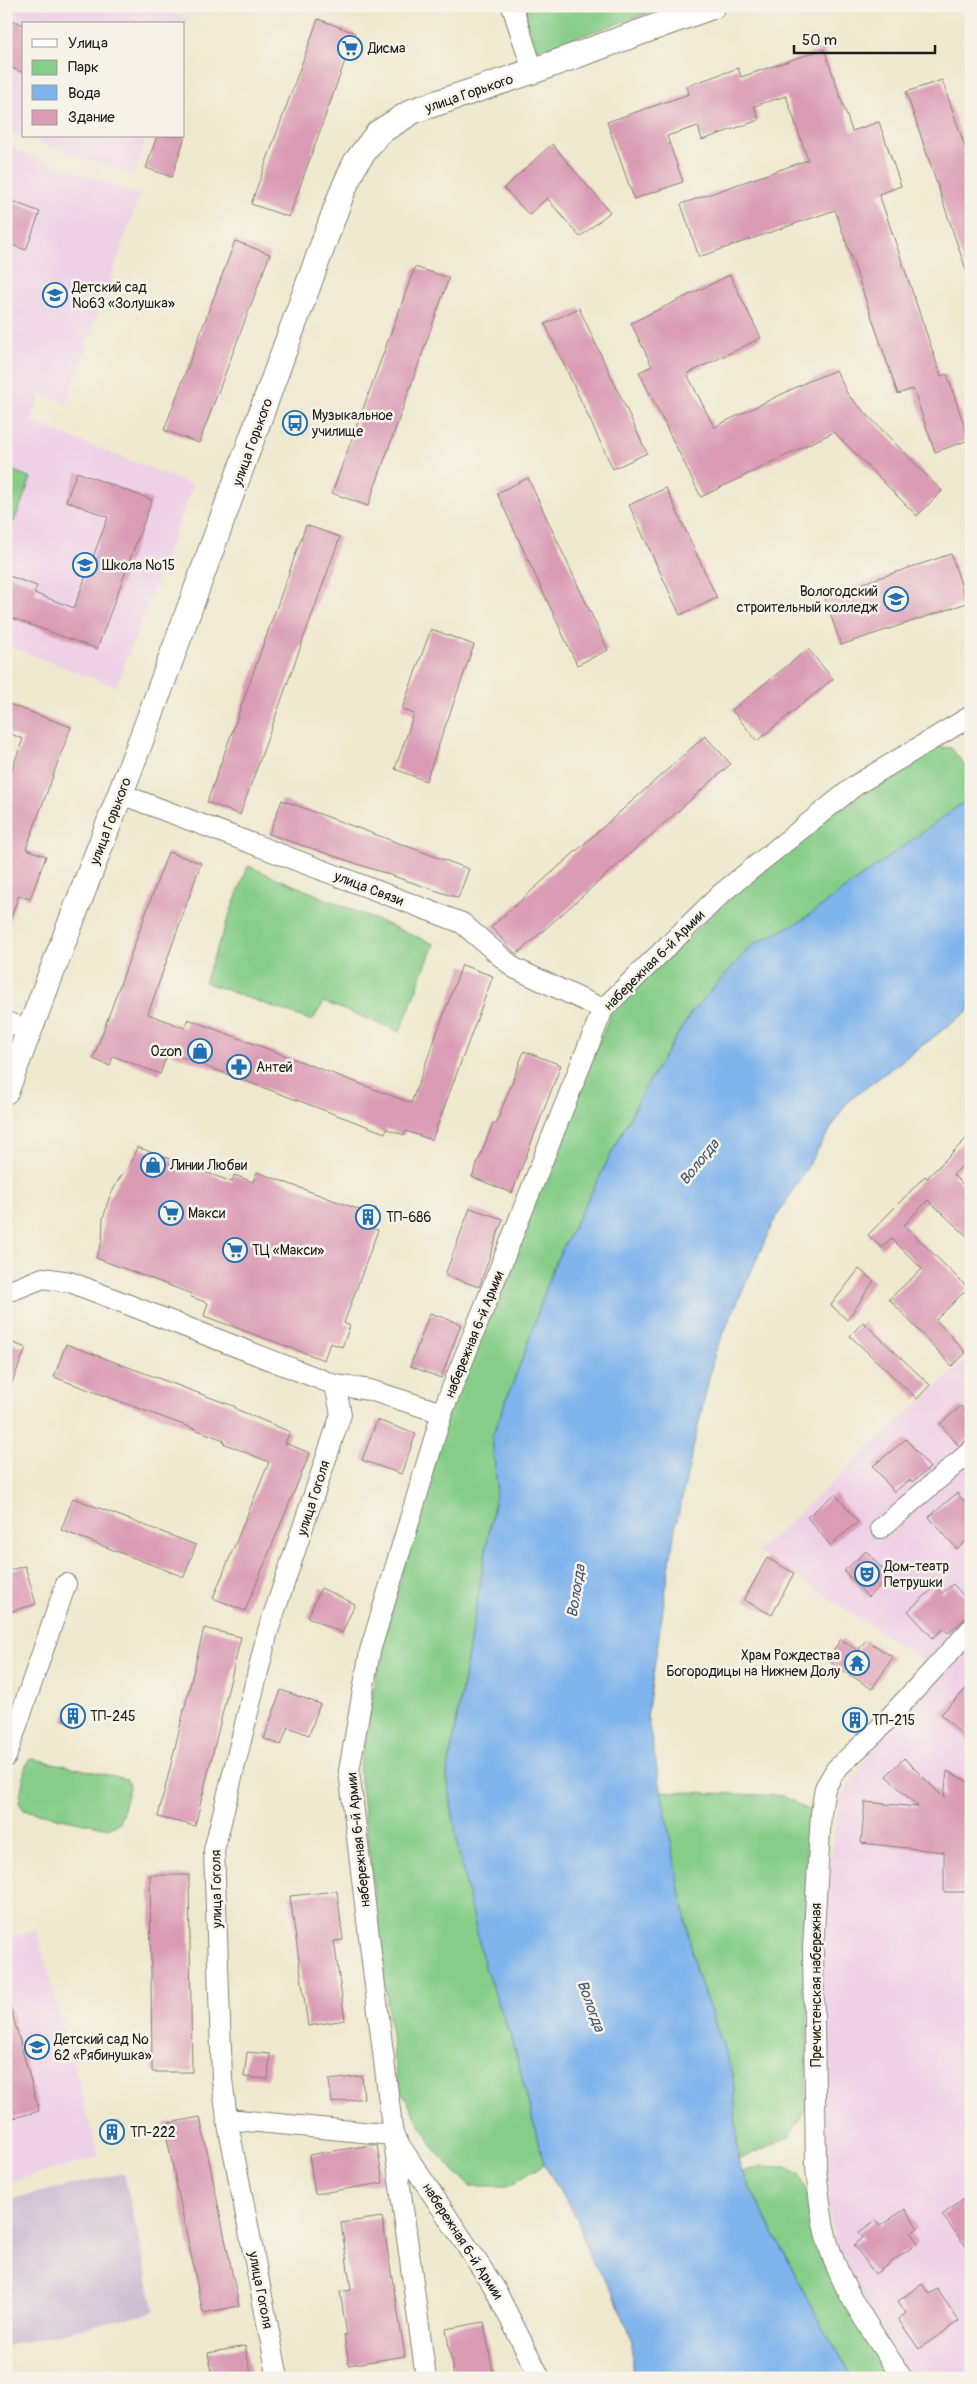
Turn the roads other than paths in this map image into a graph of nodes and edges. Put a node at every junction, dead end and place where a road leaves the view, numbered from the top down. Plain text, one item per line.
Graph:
1 (512, 6) edge
2 (712, 6) edge
3 (533, 71) junction
4 (971, 716) edge
5 (121, 794) junction
6 (603, 1008) junction
7 (17, 1026) edge
8 (6, 1091) edge
9 (9, 1290) edge
10 (335, 1384) junction
11 (442, 1413) junction
12 (971, 1451) edge
13 (881, 1528) dead end
14 (66, 1584) dead end
15 (971, 1629) edge
16 (6, 1757) edge
17 (227, 2119) junction
18 (393, 2135) junction
19 (278, 2378) edge
20 (426, 2378) edge
21 (540, 2378) edge
22 (902, 2378) edge

1 - 3 street
2 - 3 street, улица Горького
3 - 5 street, улица Горького
4 - 6 street, набережная 6-й Армии
5 - 6 street, улица Связи
5 - 7 street, улица Горького
6 - 11 street, набережная 6-й Армии
7 - 8 street, улица Горького
9 - 10 street
10 - 11 street
10 - 17 street, улица Гоголя
11 - 18 street, набережная 6-й Армии
12 - 13 street
14 - 16 street
15 - 22 street, Пречистенская набережная
17 - 18 street
17 - 19 street, улица Гоголя
18 - 20 street, набережная 6-й Армии
18 - 21 street, набережная 6-й Армии

